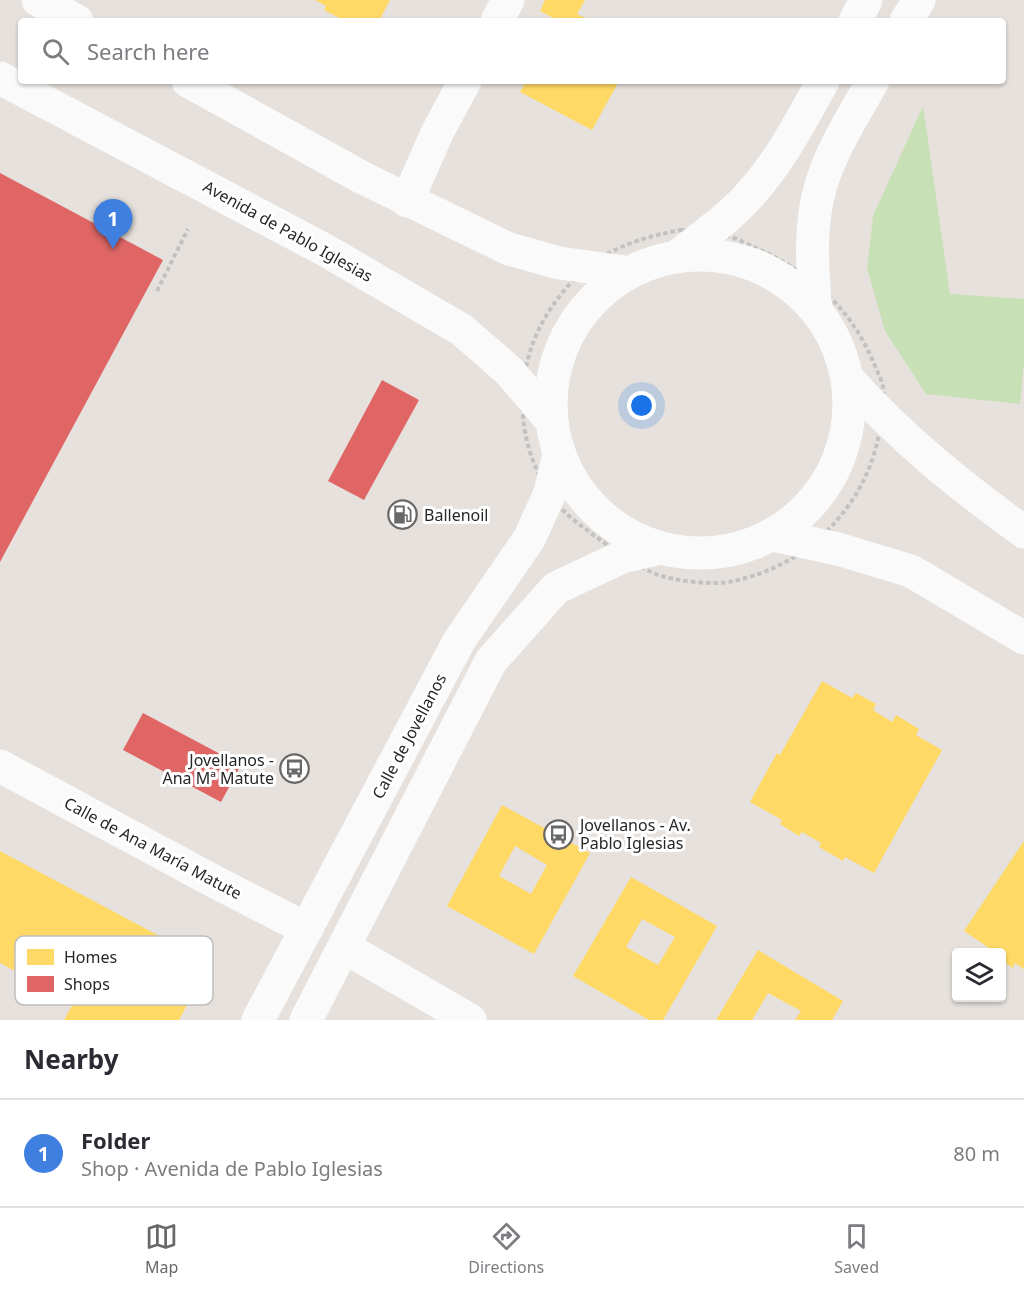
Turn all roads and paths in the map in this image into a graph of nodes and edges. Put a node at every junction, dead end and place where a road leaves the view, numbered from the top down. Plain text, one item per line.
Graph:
1 (38, 0) edge
2 (508, 0) edge
3 (866, 0) edge
4 (919, 0) edge
5 (71, 18) edge
6 (499, 18) edge
7 (857, 18) edge
8 (908, 18) edge
9 (0, 78) edge
10 (193, 84) edge
11 (463, 84) edge
12 (821, 84) edge
13 (871, 84) edge
14 (407, 201) junction
15 (188, 229) dead end
16 (679, 255) junction
17 (626, 272) junction
18 (157, 291) dead end
19 (816, 310) junction
20 (848, 379) junction
21 (550, 419) junction
22 (559, 453) junction
23 (1024, 532) edge
24 (773, 535) junction
25 (661, 548) junction
26 (1024, 638) edge
27 (0, 766) edge
28 (307, 929) junction
29 (344, 947) junction
30 (258, 1020) edge
31 (306, 1020) edge
32 (470, 1020) edge

1 - 5 street
2 - 6 street
3 - 7 street
4 - 8 street
9 - 21 street, Avenida de Pablo Iglesias
10 - 14 street
11 - 14 street
12 - 16 street
13 - 19 street
14 - 17 street
15 - 18 path
16 - 17 street
16 - 19 street
17 - 21 street
19 - 20 street
20 - 23 street
20 - 24 street
21 - 22 street
22 - 25 street
22 - 28 street, Calle de Jovellanos
24 - 25 street
24 - 26 street
25 - 29 street
27 - 28 street, Calle de Ana María Matute
28 - 30 street, Calle de Jovellanos
29 - 31 street
29 - 32 street

